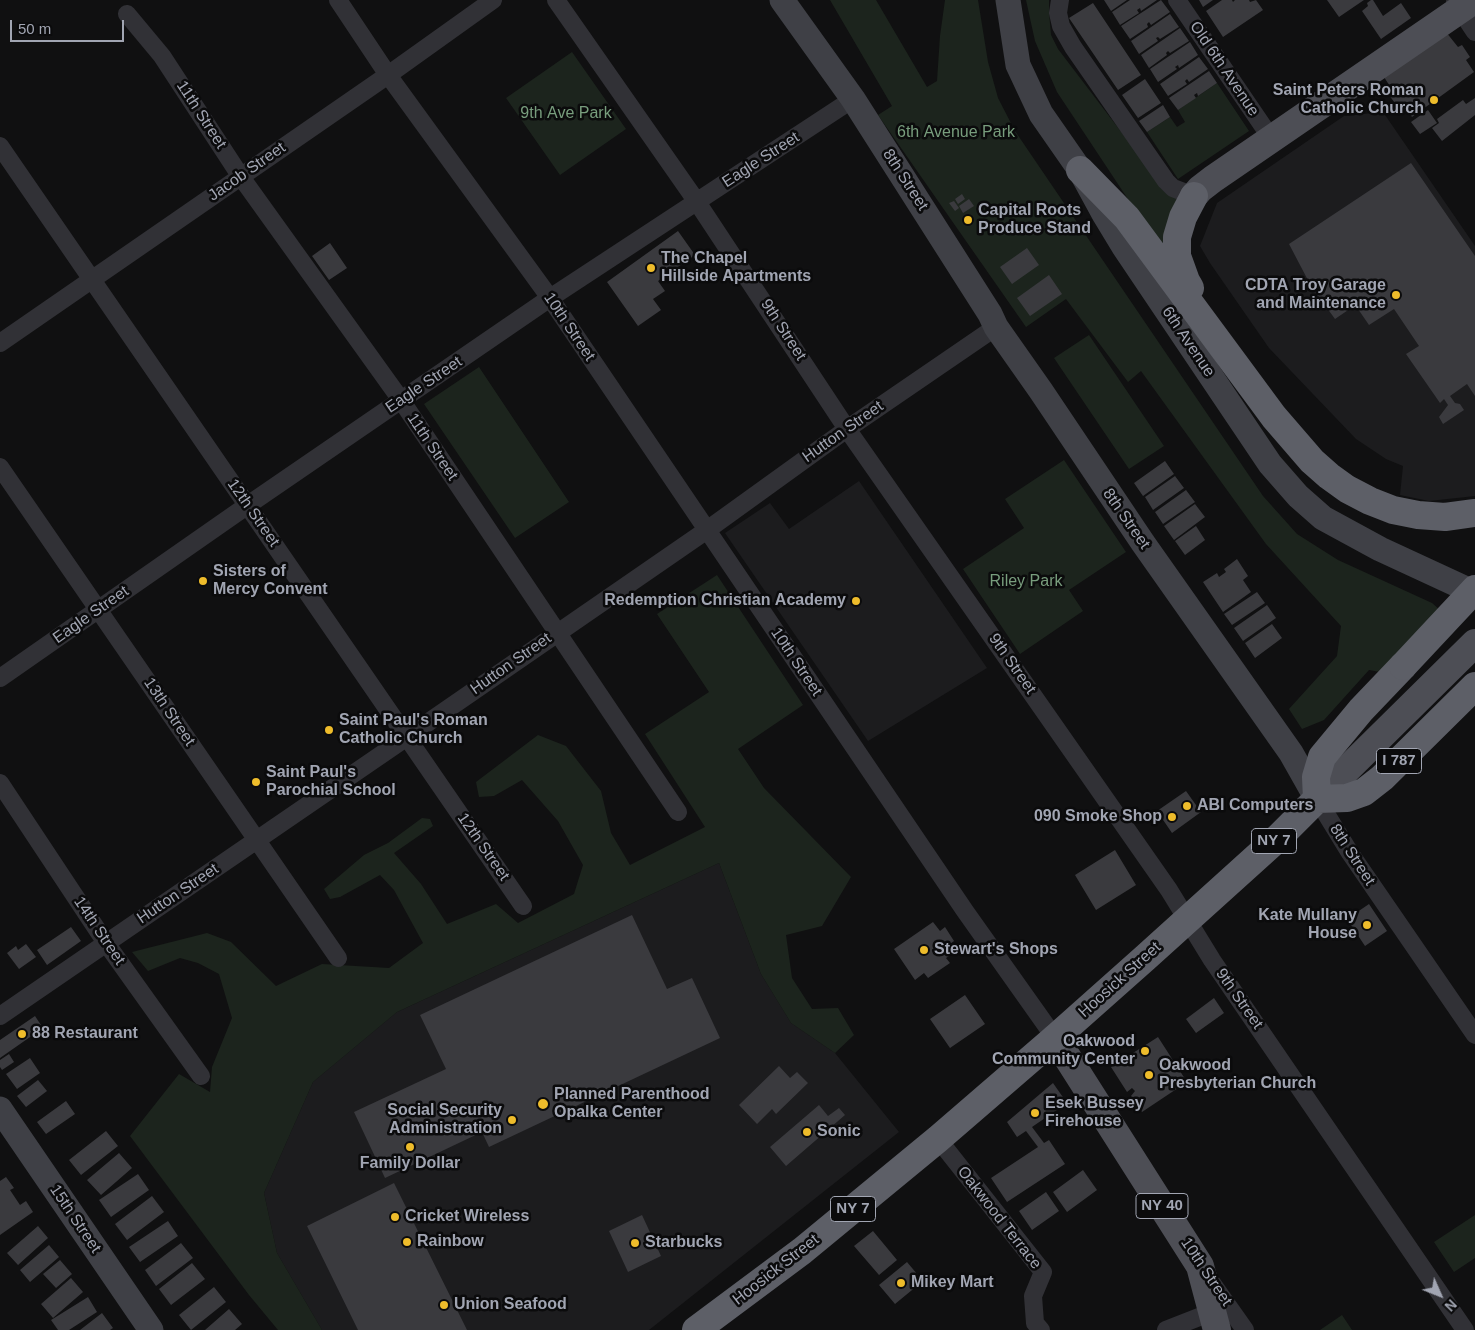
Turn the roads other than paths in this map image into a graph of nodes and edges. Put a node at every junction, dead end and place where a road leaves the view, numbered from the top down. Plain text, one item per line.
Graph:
1 (338, 0) edge
2 (493, 0) edge
3 (556, 0) edge
4 (782, 0) edge
5 (1008, 0) edge
6 (1060, 0) edge
7 (1177, 0) edge
8 (1466, 10) edge
9 (127, 14) dead end
10 (388, 75) junction
11 (853, 100) junction
12 (1271, 138) junction
13 (0, 146) edge
14 (1080, 170) junction
15 (241, 177) junction
16 (1194, 196) junction
17 (697, 202) junction
18 (92, 280) junction
19 (550, 298) junction
20 (996, 327) junction
21 (0, 343) edge
22 (1233, 361) junction
23 (401, 400) junction
24 (847, 429) junction
25 (0, 467) edge
26 (248, 506) junction
27 (1475, 513) edge
28 (707, 530) junction
29 (1475, 591) edge
30 (99, 609) junction
31 (557, 633) junction
32 (1475, 643) edge
33 (0, 678) edge
34 (1470, 690) edge
35 (407, 737) junction
36 (0, 784) edge
37 (1317, 799) junction
38 (678, 812) dead end
39 (257, 840) junction
40 (523, 906) dead end
41 (1188, 919) junction
42 (106, 943) junction
43 (338, 958) dead end
44 (0, 1016) edge
45 (1475, 1034) edge
46 (1055, 1038) junction
47 (201, 1076) dead end
48 (0, 1109) edge
49 (938, 1139) junction
50 (1200, 1266) junction
51 (1215, 1321) edge
52 (151, 1330) edge
53 (696, 1330) edge
54 (1040, 1330) edge
55 (1166, 1330) edge
56 (1245, 1330) edge
57 (1465, 1330) edge

1 - 10 street, 10th Street
2 - 10 street, Jacob Street
3 - 17 street, 9th Street
4 - 11 street, 8th Street
5 - 14 street, 6th Avenue
6 - 16 street
7 - 12 street, Old 6th Avenue
8 - 12 main road
9 - 15 street, 11th Street
10 - 15 street, Jacob Street
10 - 19 street, 10th Street
11 - 17 street, Eagle Street
11 - 20 street, 8th Street
12 - 16 main road
13 - 18 street, 12th Street
14 - 22 highway
14 - 29 street, 6th Avenue
15 - 18 street, Jacob Street
15 - 23 street, 11th Street
16 - 22 highway
17 - 19 street, Eagle Street
17 - 24 street, 9th Street
18 - 21 street, Jacob Street
18 - 26 street, 12th Street
19 - 23 street, Eagle Street
19 - 28 street, 10th Street
20 - 24 street, Hutton Street
20 - 37 street, 8th Street
22 - 27 highway
23 - 26 street, Eagle Street
23 - 31 street, 11th Street
24 - 28 street, Hutton Street
24 - 41 street, 9th Street
25 - 30 street, 13th Street
26 - 30 street, Eagle Street
26 - 35 street, 12th Street
28 - 31 street, Hutton Street
28 - 46 street, 10th Street
29 - 37 highway, bridge
30 - 33 street, Eagle Street
30 - 39 street, 13th Street
31 - 35 street, Hutton Street
31 - 38 street, 11th Street
32 - 37 main road, Hoosick Street
34 - 37 highway, I 787
35 - 39 street, Hutton Street
35 - 40 street, 12th Street
36 - 42 street, 14th Street
37 - 41 highway, Hoosick Street / NY 7
37 - 45 street, 8th Street
39 - 42 street, Hutton Street
39 - 43 street, 13th Street
41 - 46 highway, Hoosick Street / NY 7
41 - 57 street, 9th Street
42 - 44 street, Hutton Street
42 - 47 street, 14th Street
46 - 49 highway, Hoosick Street / NY 7
46 - 50 main road, 10th Street / NY 40
48 - 52 street, 15th Street
49 - 53 highway, Hoosick Street / NY 7
49 - 54 street, Oakwood Terrace
50 - 51 main road, NY 40
50 - 56 street, 10th Street
51 - 55 street

